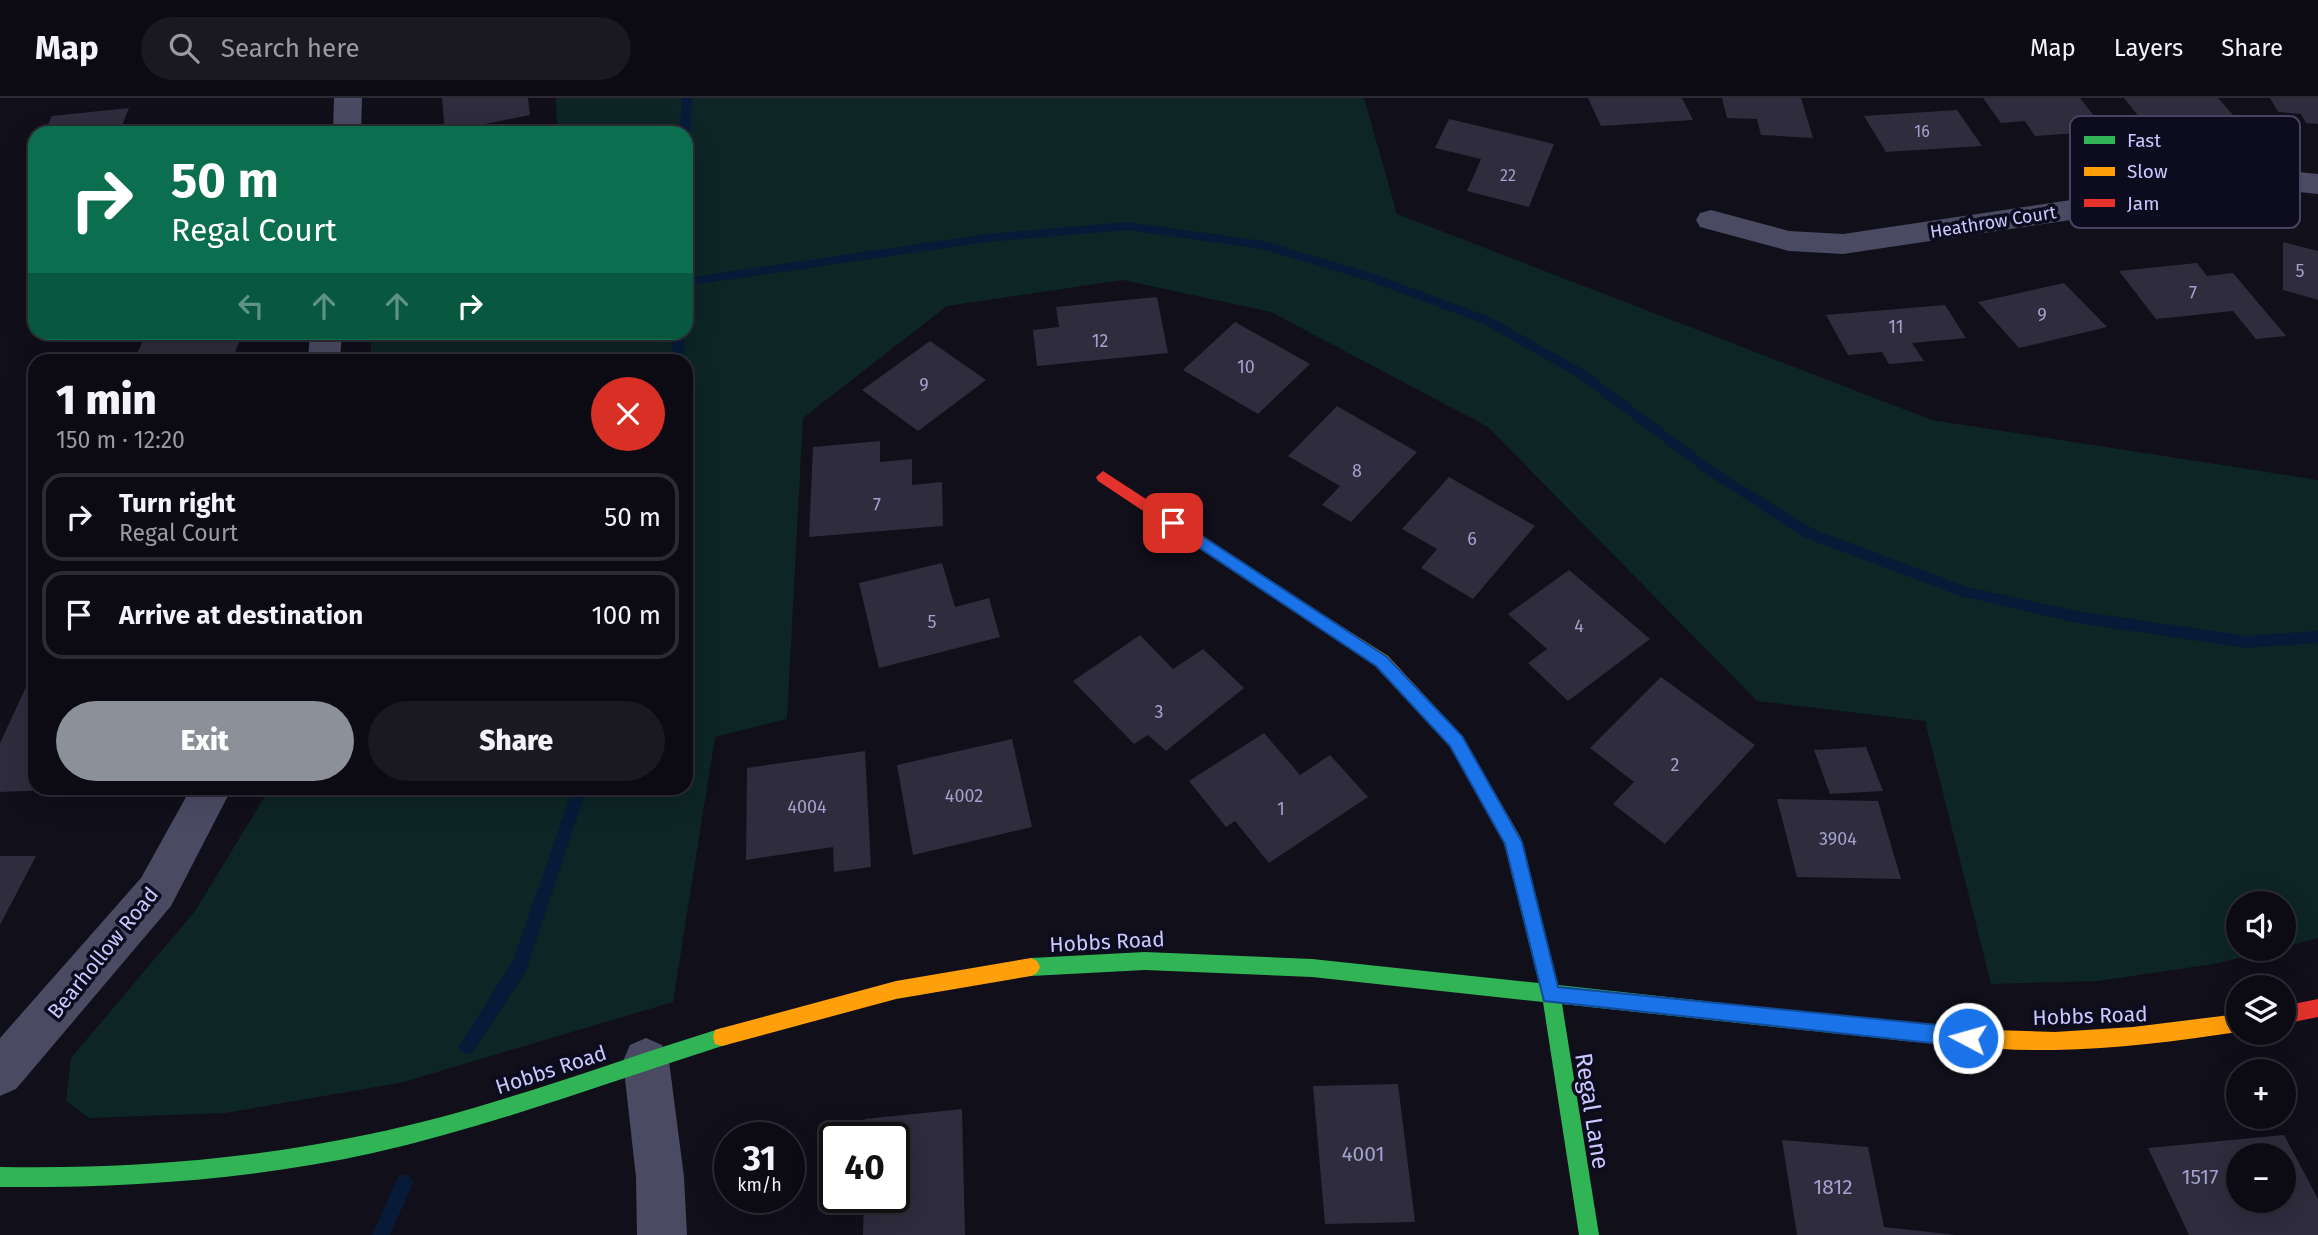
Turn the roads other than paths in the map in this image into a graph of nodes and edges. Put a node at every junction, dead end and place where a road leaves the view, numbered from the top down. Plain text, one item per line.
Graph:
1 (348, 98) edge
2 (347, 126) edge
3 (2300, 182) edge
4 (2318, 184) edge
5 (2070, 210) edge
6 (1711, 220) dead end
7 (1103, 477) dead end
8 (208, 795) edge
9 (1550, 995) junction
10 (2318, 1008) edge
11 (2296, 1013) edge
12 (2226, 1025) edge
13 (646, 1061) junction
14 (0, 1073) edge
15 (0, 1177) edge
16 (662, 1235) edge
17 (1589, 1235) edge

1 - 2 street
3 - 4 street, Heathrow Court
5 - 6 street, Heathrow Court
7 - 9 street, Regal Lane
8 - 14 street, Bearhollow Road
9 - 12 street, Hobbs Road
9 - 13 street, Hobbs Road
9 - 17 street, Regal Lane
10 - 11 street
13 - 15 street, Hobbs Road
13 - 16 street

